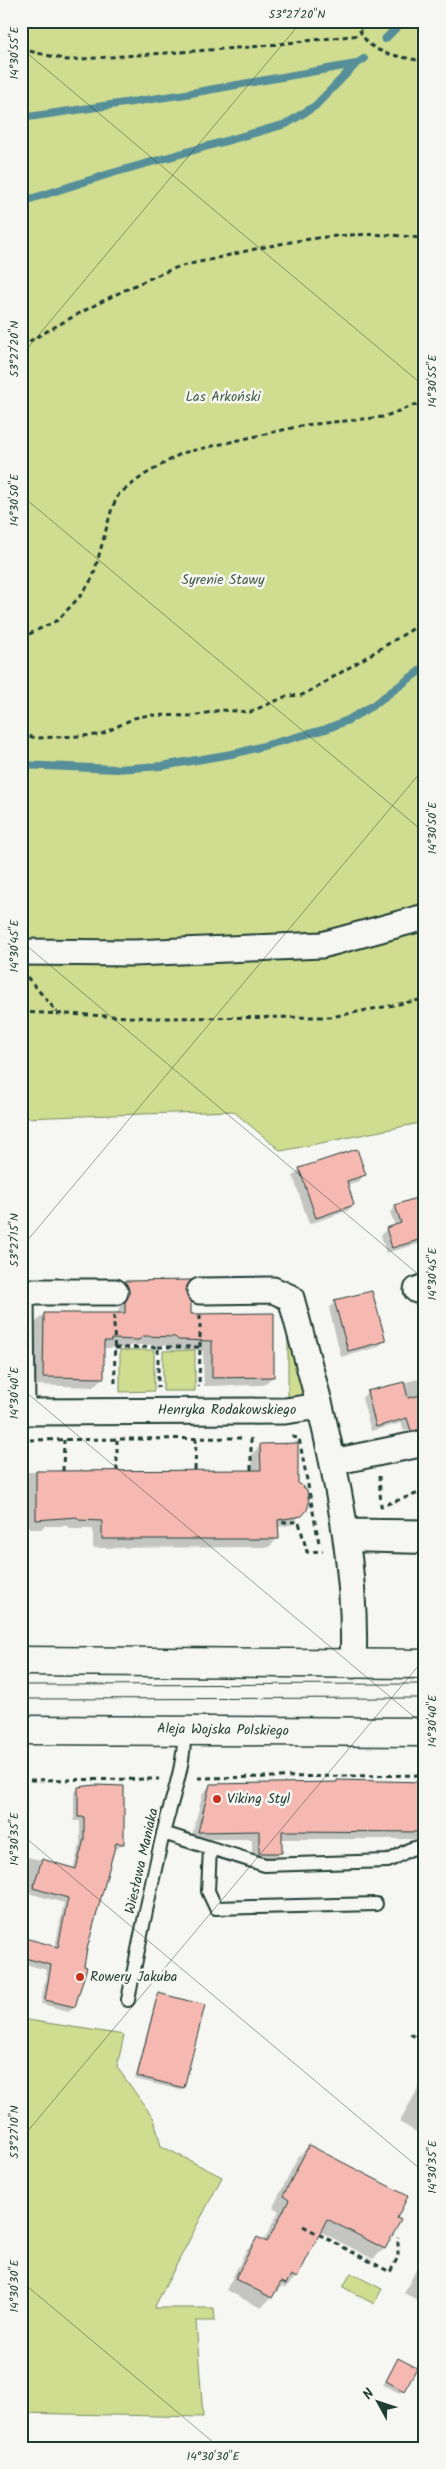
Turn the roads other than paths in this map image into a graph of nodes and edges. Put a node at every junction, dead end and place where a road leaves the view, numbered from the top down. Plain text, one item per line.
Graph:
1 (425, 917) edge
2 (21, 952) edge
3 (21, 1292) edge
4 (115, 1292) dead end
5 (200, 1302) road end
6 (320, 1406) junction
7 (22, 1412) edge
8 (425, 1443) edge
9 (333, 1462) junction
10 (425, 1533) edge
11 (347, 1542) junction
12 (425, 1547) edge
13 (21, 1661) edge
14 (425, 1664) edge
15 (352, 1665) junction
16 (184, 1729) junction
17 (21, 1730) edge
18 (425, 1732) edge
19 (163, 1833) junction
20 (425, 1847) edge
21 (210, 1848) junction
22 (376, 1904) dead end
23 (128, 2000) dead end

1 - 2 street
3 - 4 street
3 - 7 street
5 - 6 street
6 - 7 street, Henryka Rodakowskiego
6 - 9 street
8 - 9 street
9 - 11 street
10 - 11 street
11 - 12 lane
11 - 15 street
13 - 15 main road
14 - 15 main road
16 - 17 main road, Aleja Wojska Polskiego
16 - 18 main road, Aleja Wojska Polskiego
16 - 19 lane, Wiesława Maniaka
19 - 21 lane
19 - 23 lane, Wiesława Maniaka
20 - 21 lane
21 - 22 lane

